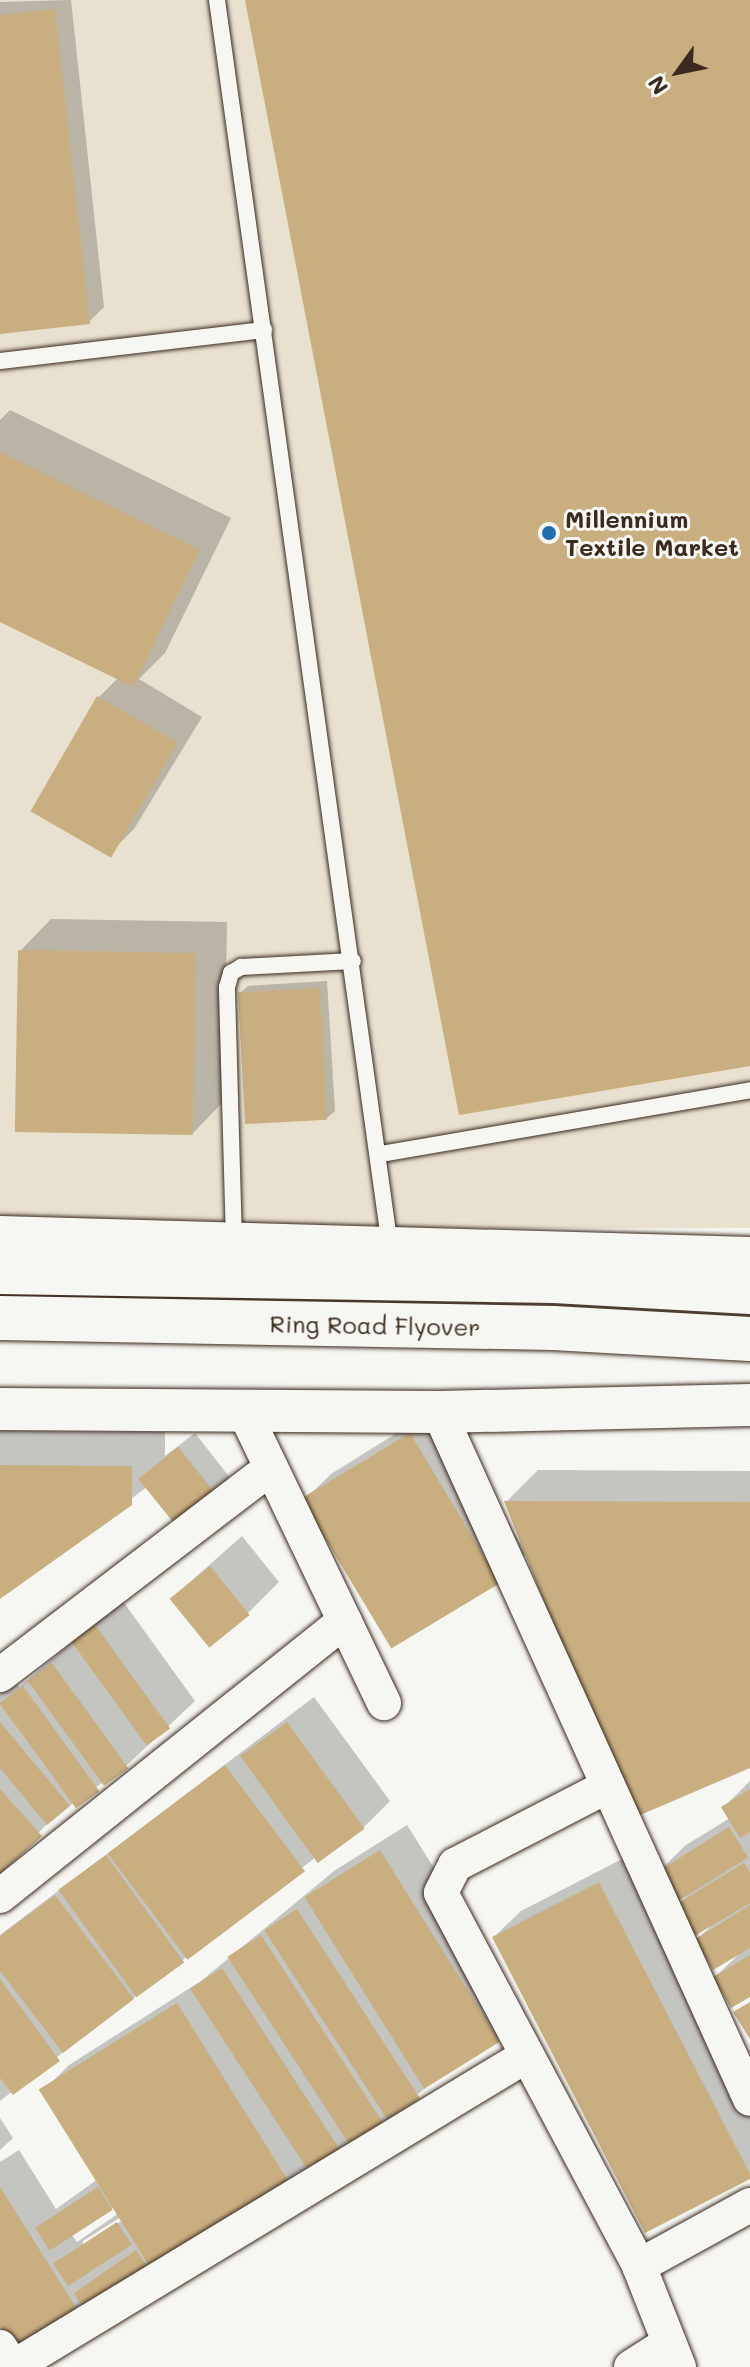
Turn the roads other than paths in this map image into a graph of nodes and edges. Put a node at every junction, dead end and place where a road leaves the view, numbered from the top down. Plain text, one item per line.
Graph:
1 (217, 0) edge
2 (264, 330) junction
3 (0, 361) edge
4 (353, 961) junction
5 (750, 1090) edge
6 (381, 1154) junction
7 (0, 1237) edge
8 (234, 1244) junction
9 (390, 1249) junction
10 (750, 1258) edge
11 (0, 1272) edge
12 (750, 1292) edge
13 (0, 1318) edge
14 (750, 1339) edge
15 (750, 1405) edge
16 (0, 1409) edge
17 (244, 1411) junction
18 (439, 1412) junction
19 (271, 1468) junction
20 (345, 1621) junction
21 (0, 1675) edge
22 (384, 1703) dead end
23 (608, 1786) junction
24 (0, 1896) edge
25 (526, 2056) junction
26 (750, 2099) edge
27 (750, 2205) edge
28 (639, 2266) junction
29 (0, 2347) edge
30 (674, 2355) edge
31 (631, 2367) edge

1 - 2 lane
2 - 3 lane
2 - 4 lane
4 - 6 lane
4 - 8 lane
5 - 6 lane
6 - 9 lane
7 - 8 street
8 - 9 street
9 - 10 street
11 - 12 highway, Ring Road Flyover
13 - 14 highway, Ring Road Flyover
15 - 18 street
16 - 17 street
17 - 18 street
17 - 19 street
18 - 23 street
19 - 20 street
19 - 21 street
20 - 22 street
20 - 24 street
23 - 25 street
23 - 26 street
25 - 28 street
25 - 29 street
27 - 28 street
28 - 30 street
30 - 31 street

